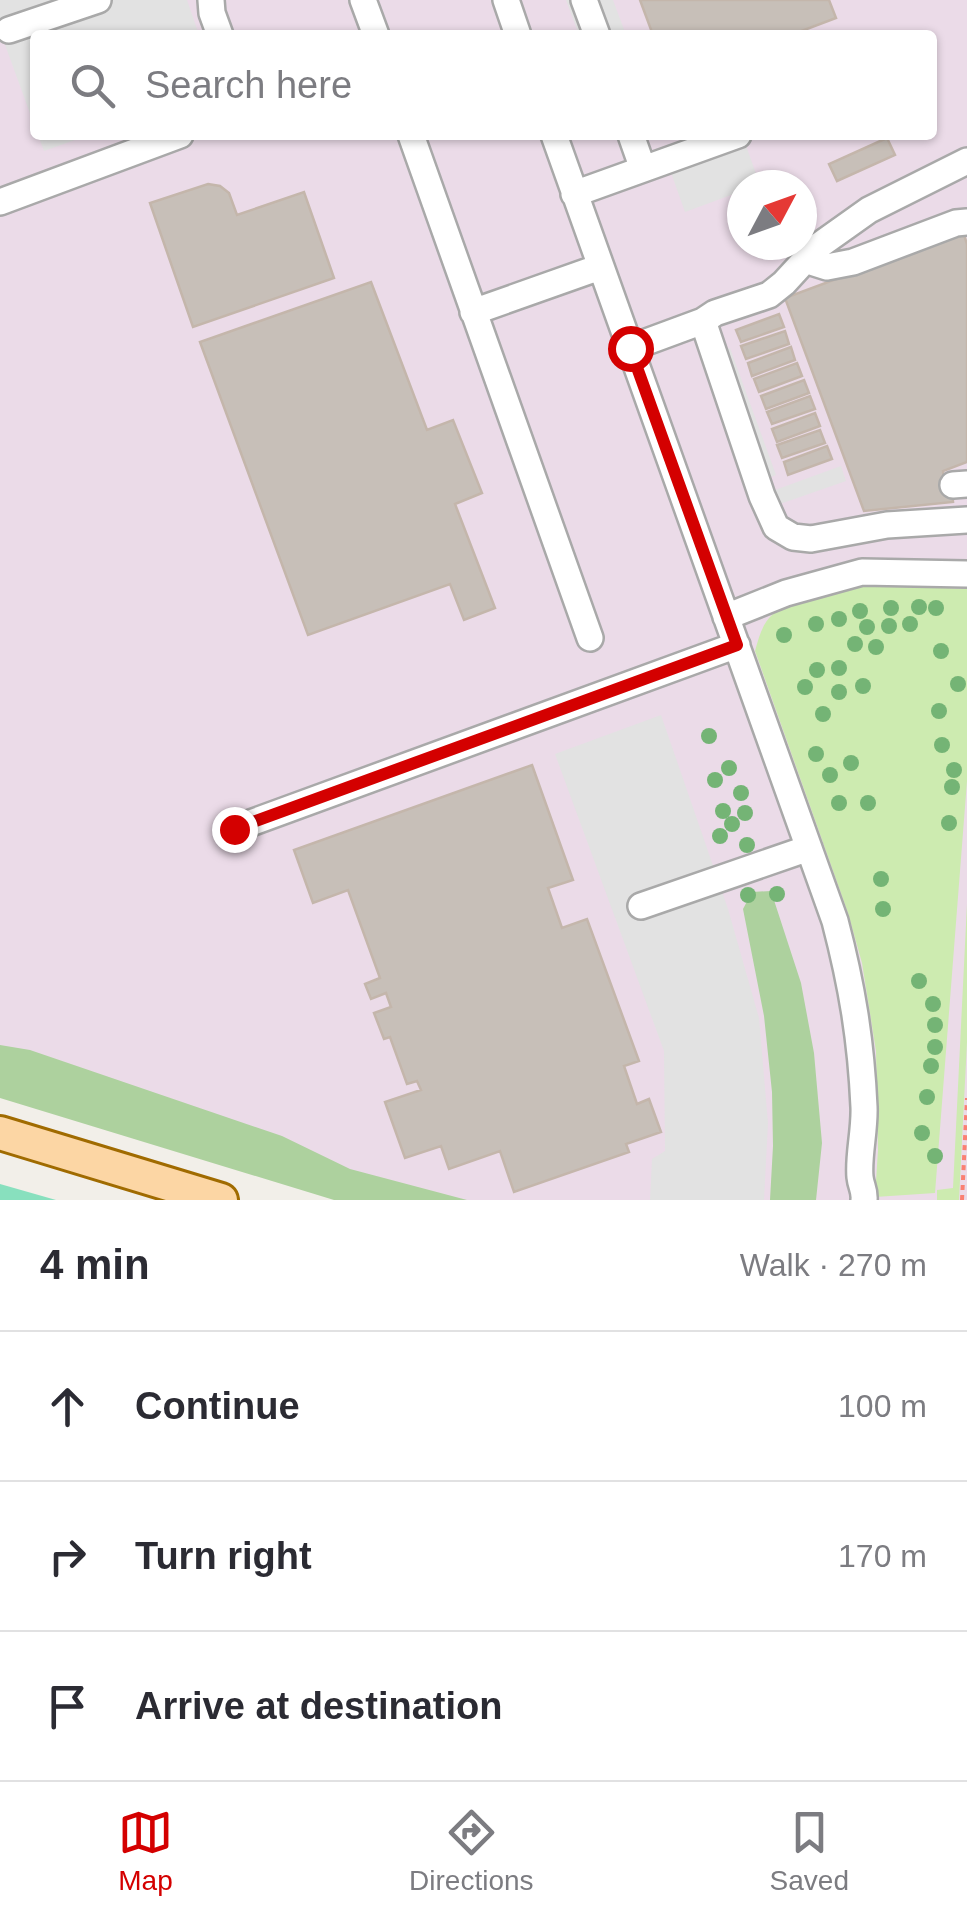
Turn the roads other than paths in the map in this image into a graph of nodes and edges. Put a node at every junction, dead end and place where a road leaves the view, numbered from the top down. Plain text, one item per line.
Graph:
1 (98, 0) edge
2 (211, 0) edge
3 (363, 0) edge
4 (506, 0) edge
5 (584, 0) edge
6 (9, 30) dead end
7 (218, 30) edge
8 (374, 30) edge
9 (516, 30) edge
10 (595, 30) edge
11 (167, 140) edge
12 (413, 140) edge
13 (556, 140) edge
14 (634, 140) edge
15 (724, 140) edge
16 (967, 161) edge
17 (643, 169) junction
18 (574, 194) junction
19 (0, 202) edge
20 (967, 222) edge
21 (817, 246) edge
22 (805, 260) joint
23 (600, 267) junction
24 (473, 312) junction
25 (702, 322) junction
26 (630, 348) junction
27 (967, 520) edge
28 (967, 574) edge
29 (726, 616) junction
30 (590, 638) dead end
31 (737, 645) junction
32 (234, 829) dead end
33 (809, 848) junction
34 (640, 906) dead end
35 (0, 1133) edge
36 (858, 1193) edge
37 (221, 1200) edge

1 - 6 lane
2 - 7 lane
3 - 8 lane
4 - 9 lane
5 - 10 lane
11 - 19 lane
12 - 24 lane
13 - 18 lane
14 - 17 lane
15 - 17 lane
16 - 21 lane
17 - 18 lane
18 - 23 lane
20 - 22 lane
22 - 25 lane
23 - 24 lane
23 - 26 lane
24 - 30 lane
25 - 26 lane
25 - 27 lane
26 - 29 lane
28 - 29 lane
29 - 31 lane
31 - 32 lane
31 - 33 lane
33 - 34 lane
33 - 36 lane
35 - 37 main road

